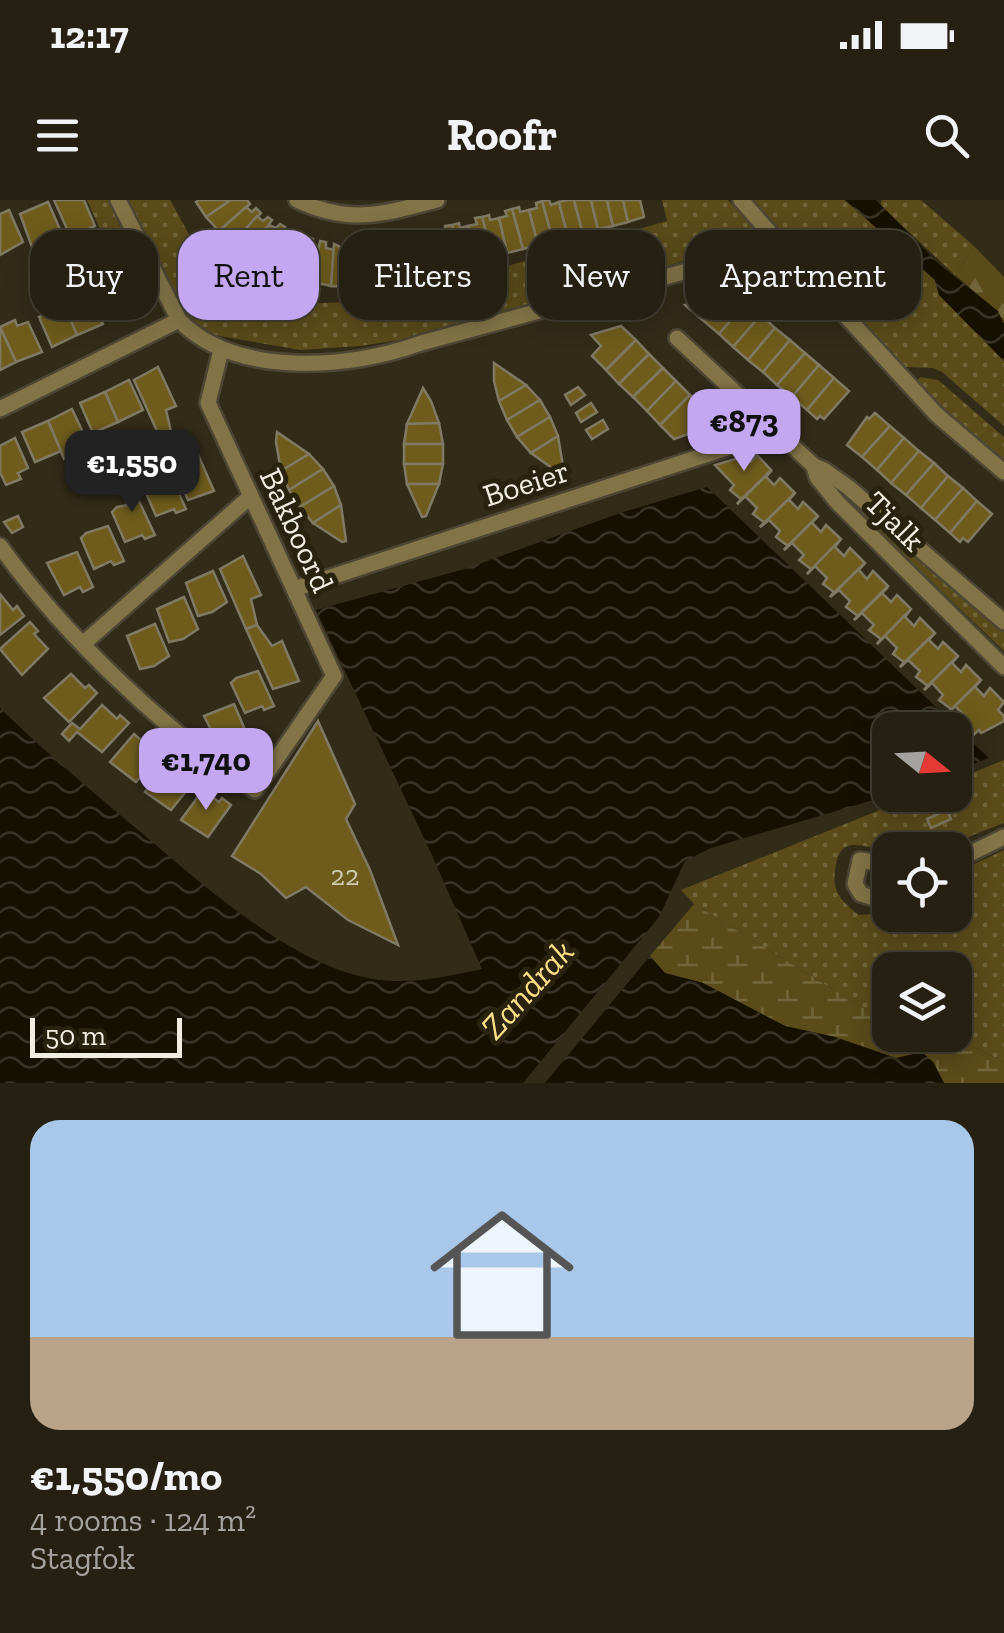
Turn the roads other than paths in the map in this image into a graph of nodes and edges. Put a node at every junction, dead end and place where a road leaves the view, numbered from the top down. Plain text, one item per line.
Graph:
1 (118, 200) edge
2 (297, 200) edge
3 (437, 200) edge
4 (741, 200) edge
5 (767, 230) edge
6 (685, 271) edge
7 (178, 318) edge
8 (179, 320) joint
9 (849, 320) edge
10 (676, 338) dead end
11 (222, 350) junction
12 (0, 410) edge
13 (776, 432) junction
14 (814, 466) junction
15 (1004, 472) edge
16 (251, 496) junction
17 (0, 546) edge
18 (963, 587) junction
19 (294, 589) junction
20 (944, 609) junction
21 (1004, 622) edge
22 (84, 643) junction
23 (1004, 668) edge
24 (1004, 837) edge
25 (972, 853) edge
26 (872, 862) edge
27 (872, 898) edge

1 - 7 street
2 - 3 street
4 - 5 street
6 - 11 street
8 - 11 street
8 - 12 street
9 - 15 street
10 - 13 street, Tjalk
11 - 16 street, Bakboord
13 - 14 street, Tjalk
13 - 19 street, Boeier
14 - 18 street, Tjalk
14 - 20 street, Tjalk
16 - 19 street, Bakboord
16 - 22 street
17 - 22 street
18 - 20 street
18 - 21 street, Tjalk
19 - 22 street, Bakboord
20 - 23 street, Tjalk
24 - 25 street
26 - 27 street

